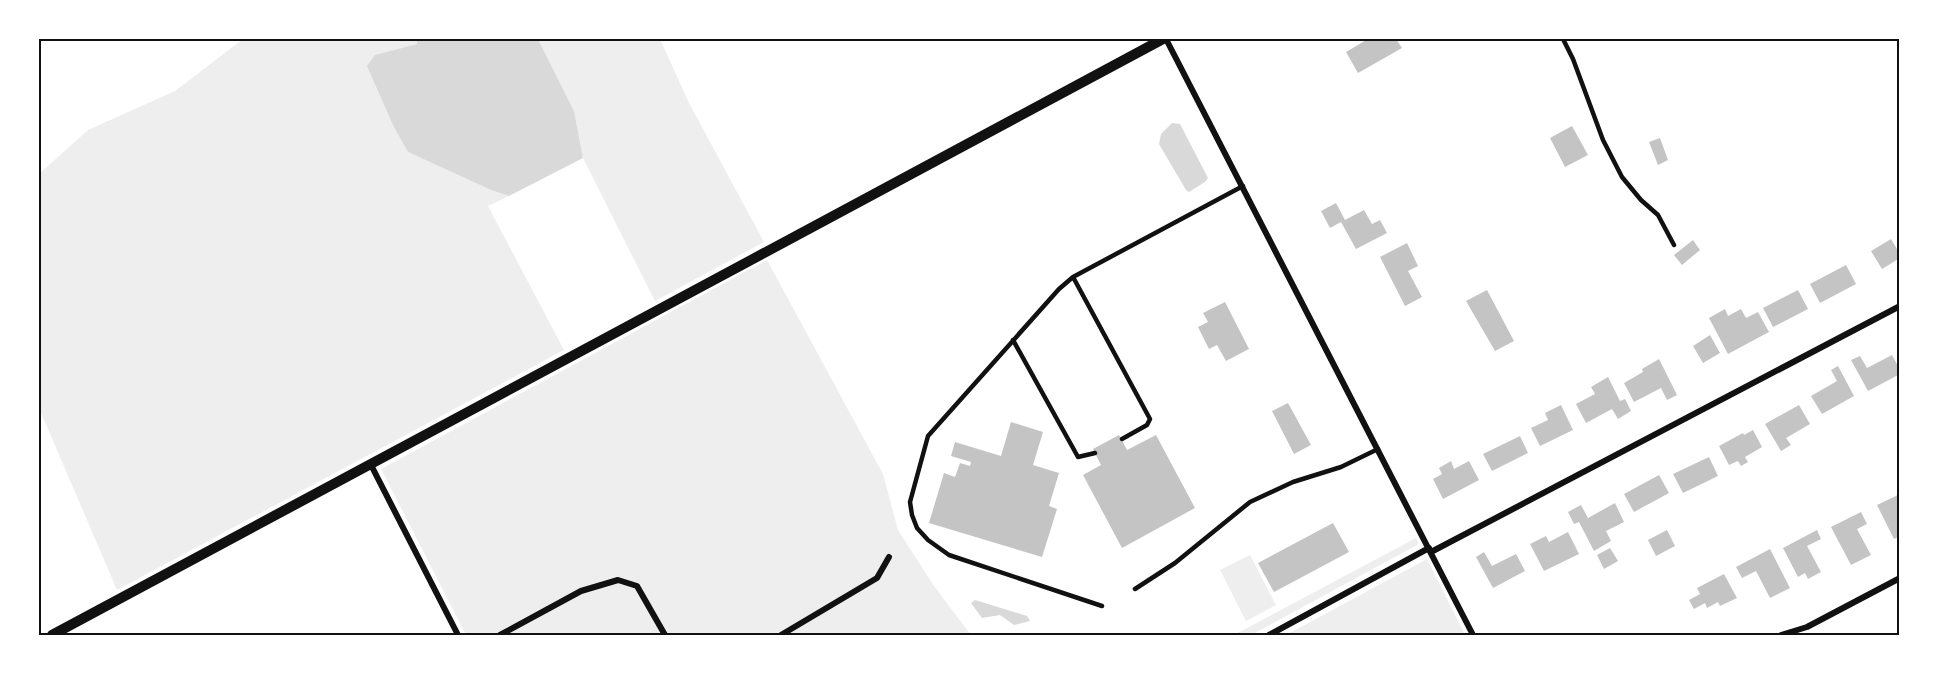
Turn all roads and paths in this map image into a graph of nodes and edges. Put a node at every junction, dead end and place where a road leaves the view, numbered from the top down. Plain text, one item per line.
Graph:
1 (1164, 39) edge
2 (1563, 39) edge
3 (1242, 186) junction
4 (1674, 245) dead end
5 (1073, 277) junction
6 (1900, 306) edge
7 (1013, 340) junction
8 (1122, 439) dead end
9 (1378, 449) junction
10 (1095, 453) dead end
11 (371, 465) junction
12 (1430, 550) junction
13 (889, 557) dead end
14 (1900, 578) edge
15 (1135, 589) dead end
16 (1102, 606) dead end
17 (52, 635) edge
18 (458, 635) edge
19 (500, 635) edge
20 (665, 635) edge
21 (781, 635) edge
22 (1269, 635) edge
23 (1473, 635) edge
24 (1781, 635) edge

1 - 3 street
1 - 11 street
2 - 4 lane
3 - 5 lane
3 - 9 street
5 - 7 lane
5 - 8 lane
6 - 12 street
7 - 10 lane
7 - 16 lane
9 - 12 street
9 - 15 lane
11 - 17 street
11 - 18 street
12 - 22 street
12 - 23 street
13 - 21 street
14 - 24 street
19 - 20 street

